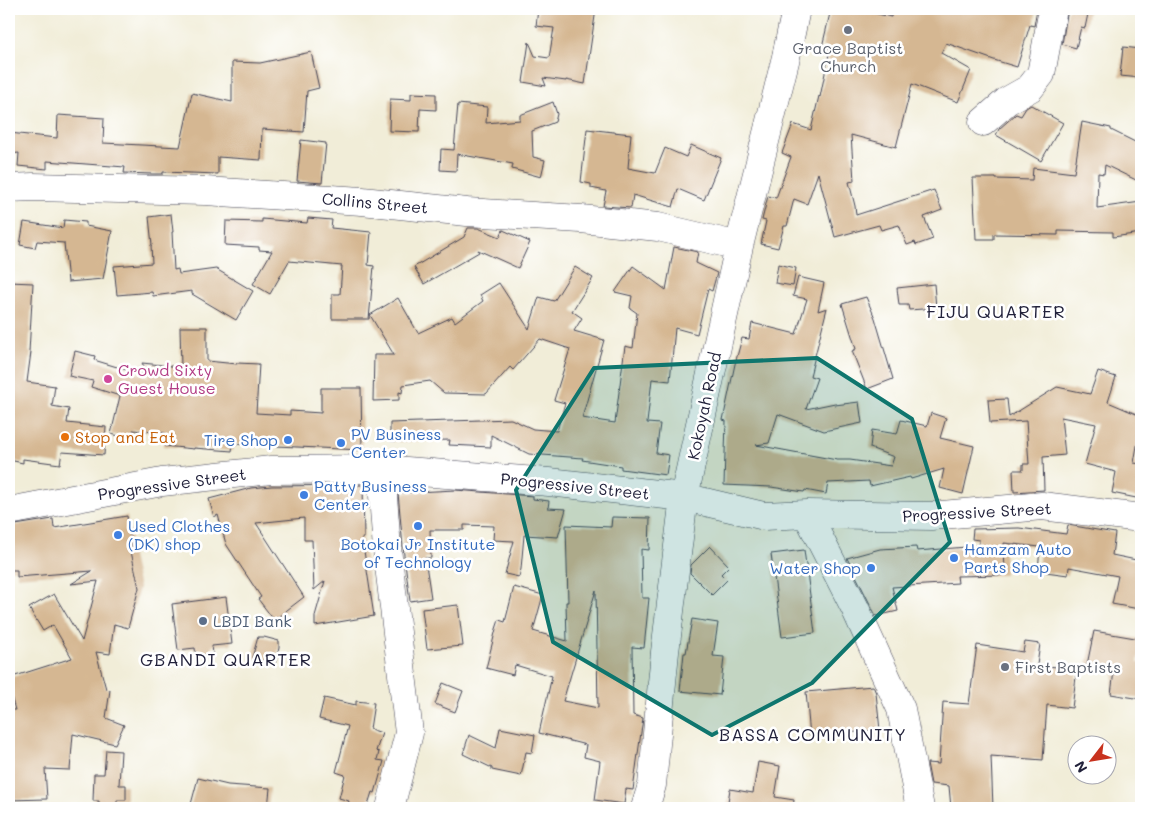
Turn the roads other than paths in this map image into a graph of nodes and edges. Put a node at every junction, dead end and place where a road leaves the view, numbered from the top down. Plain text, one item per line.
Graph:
1 (796, 9) edge
2 (1053, 9) edge
3 (983, 122) dead end
4 (9, 188) edge
5 (739, 246) junction
6 (381, 469) junction
7 (684, 497) junction
8 (9, 511) edge
9 (807, 514) junction
10 (1141, 518) edge
11 (390, 808) edge
12 (645, 808) edge
13 (920, 808) edge

1 - 5 street, Kokoyah Road
2 - 3 street
4 - 5 street, Collins Street
5 - 7 street, Kokoyah Road
6 - 7 street, Progressive Street
6 - 8 street, Progressive Street
6 - 11 street
7 - 9 street, Progressive Street
7 - 12 street, Kokoyah Road
9 - 10 street, Progressive Street
9 - 13 street

